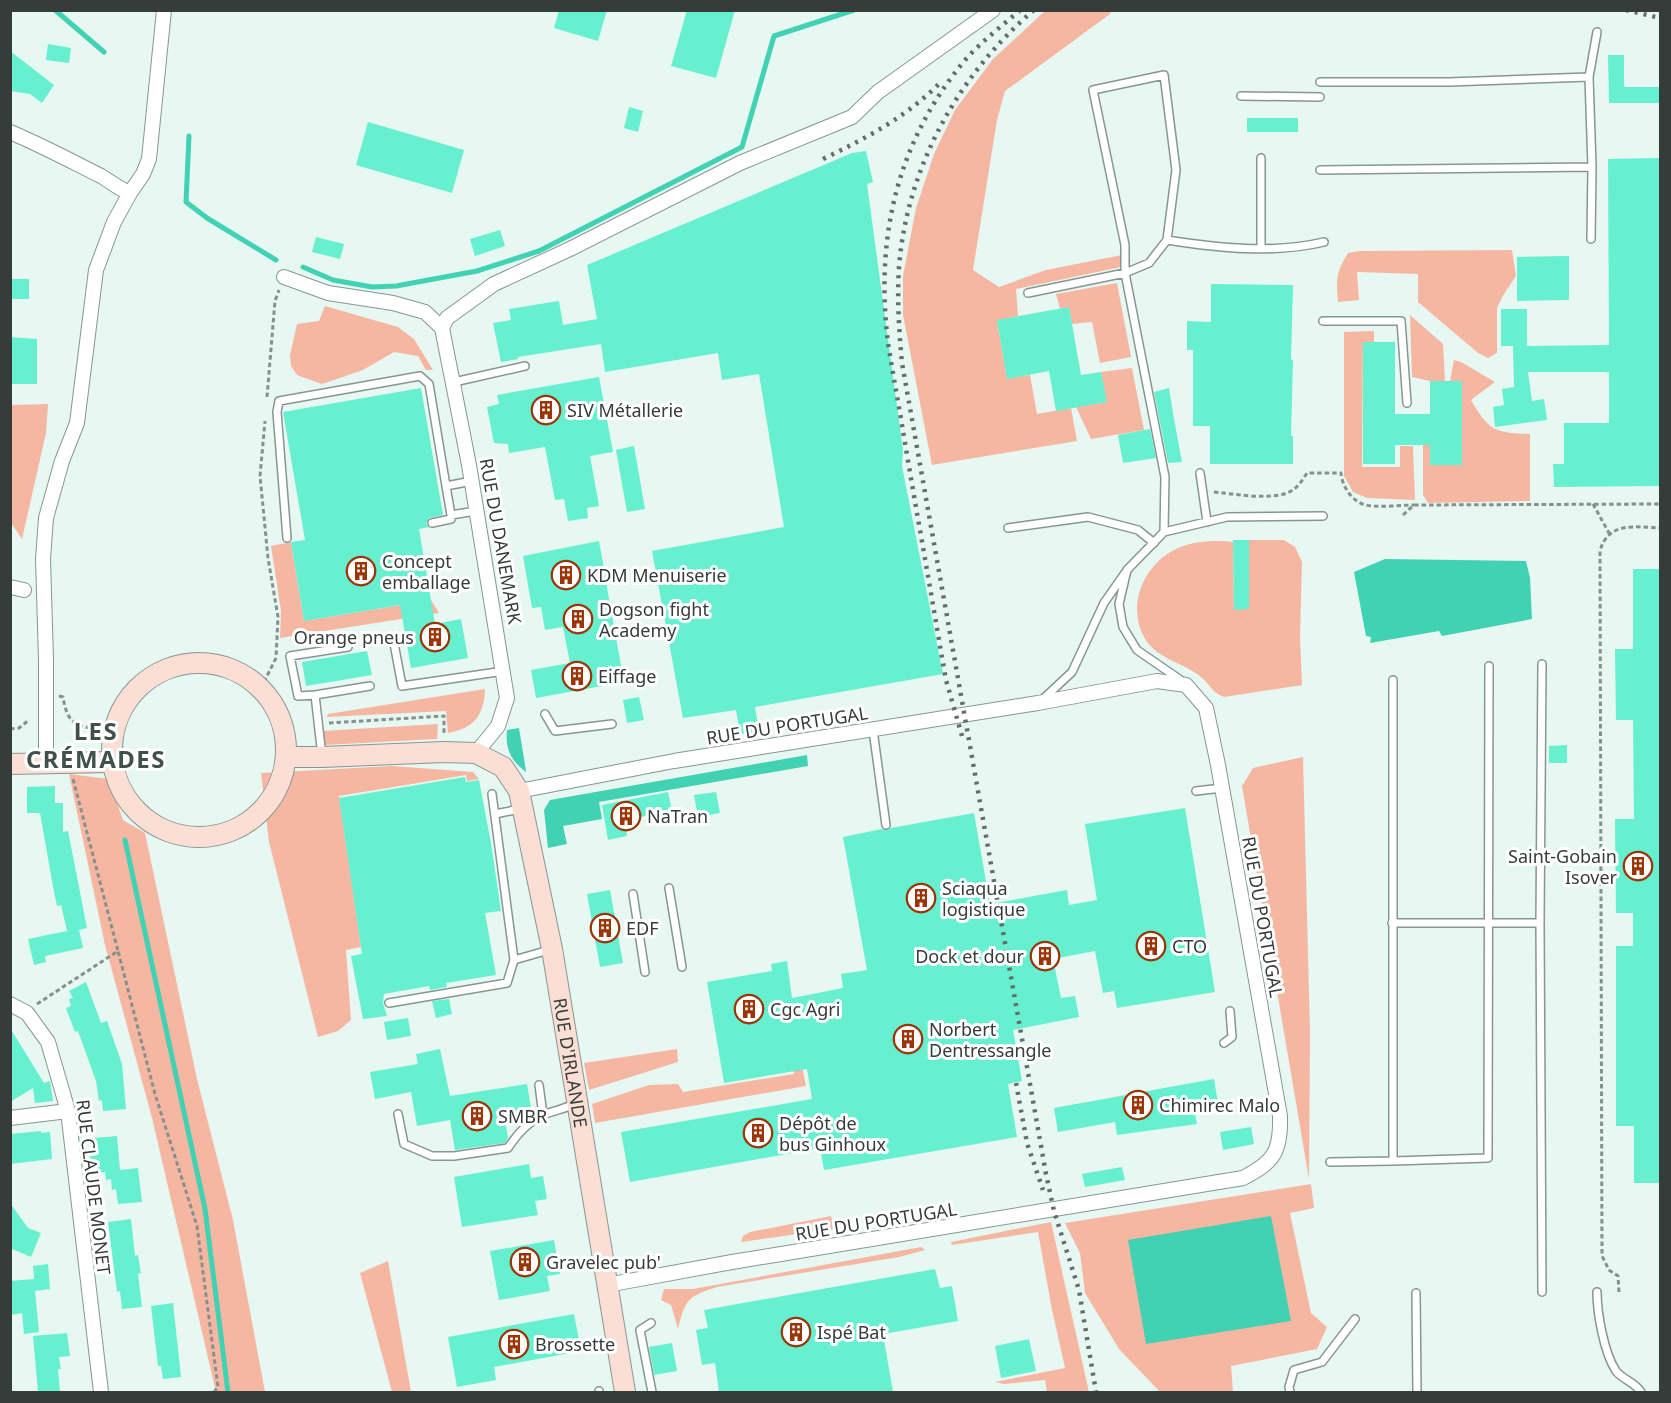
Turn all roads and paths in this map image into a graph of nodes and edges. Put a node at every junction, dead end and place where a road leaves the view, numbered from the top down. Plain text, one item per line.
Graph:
1 (164, 10) edge
2 (993, 10) edge
3 (1598, 32) dead end
4 (1589, 77) junction
5 (1320, 82) dead end
6 (1241, 96) dead end
7 (1320, 97) dead end
8 (10, 132) edge
9 (1261, 158) dead end
10 (1592, 167) junction
11 (1320, 170) dead end
12 (130, 193) junction
13 (1591, 239) dead end
14 (1167, 240) junction
15 (1324, 242) dead end
16 (1261, 248) junction
17 (1125, 273) junction
18 (284, 277) dead end
19 (1028, 293) dead end
20 (1323, 321) dead end
21 (442, 328) junction
22 (525, 366) dead end
23 (454, 382) junction
24 (1407, 403) dead end
25 (1200, 473) dead end
26 (472, 481) junction
27 (446, 486) junction
28 (1203, 492) junction
29 (1593, 504) junction
30 (1660, 504) edge
31 (1414, 505) junction
32 (477, 511) junction
33 (451, 514) junction
34 (1403, 515) dead end
35 (1323, 516) dead end
36 (1208, 522) junction
37 (432, 523) dead end
38 (1008, 528) dead end
39 (1660, 528) edge
40 (1164, 532) junction
41 (1609, 533) junction
42 (287, 538) dead end
43 (1154, 543) junction
44 (1127, 570) junction
45 (393, 638) dead end
46 (348, 647) dead end
47 (1542, 664) dead end
48 (1489, 666) dead end
49 (504, 671) junction
50 (1393, 680) dead end
51 (1186, 685) junction
52 (370, 686) dead end
53 (315, 695) junction
54 (46, 696) junction
55 (1038, 703) junction
56 (31, 712) dead end
57 (545, 714) dead end
58 (319, 724) junction
59 (612, 724) dead end
60 (10, 729) edge
61 (95, 729) dead end
62 (873, 730) junction
63 (444, 752) junction
64 (476, 753) junction
65 (287, 757) junction
66 (322, 758) junction
67 (112, 762) junction
68 (10, 764) edge
69 (46, 765) junction
70 (72, 776) dead end
71 (1222, 788) junction
72 (1196, 791) dead end
73 (492, 795) dead end
74 (521, 800) junction
75 (495, 814) junction
76 (886, 825) dead end
77 (669, 888) dead end
78 (633, 894) dead end
79 (1392, 923) junction
80 (1487, 923) junction
81 (1540, 923) junction
82 (552, 949) junction
83 (118, 951) junction
84 (514, 960) junction
85 (682, 967) dead end
86 (645, 972) dead end
87 (389, 1003) dead end
88 (10, 1004) edge
89 (1230, 1011) dead end
90 (27, 1012) junction
91 (1224, 1043) dead end
92 (538, 1084) dead end
93 (577, 1102) junction
94 (68, 1112) junction
95 (398, 1114) dead end
96 (543, 1115) junction
97 (10, 1118) edge
98 (1393, 1161) junction
99 (1330, 1162) dead end
100 (607, 1286) junction
101 (1542, 1292) dead end
102 (1598, 1292) dead end
103 (1619, 1292) dead end
104 (1416, 1293) dead end
105 (1355, 1319) dead end
106 (651, 1323) dead end
107 (101, 1392) edge
108 (214, 1392) edge
109 (625, 1392) edge
110 (652, 1392) edge
111 (1290, 1392) edge
112 (1417, 1392) edge
113 (1641, 1392) edge

1 - 12 street
2 - 21 street
3 - 4 lane
4 - 5 lane
4 - 10 lane
6 - 7 lane
8 - 12 street
9 - 16 lane
10 - 11 lane
10 - 13 lane
12 - 54 street
14 - 16 lane
14 - 17 lane
14 - 17 lane
15 - 16 lane
17 - 19 lane
17 - 40 lane
18 - 21 street
20 - 24 lane
21 - 23 street, RUE DU DANEMARK
22 - 23 lane
23 - 26 street, RUE DU DANEMARK
25 - 28 lane
26 - 27 lane
26 - 32 street, RUE DU DANEMARK
27 - 33 lane
27 - 42 lane
28 - 31 path
28 - 36 lane
29 - 30 path
29 - 31 path
29 - 41 path
31 - 34 path
32 - 33 lane
32 - 49 street, RUE DU DANEMARK
33 - 37 lane
35 - 36 lane
36 - 40 lane
38 - 43 lane
39 - 41 path
40 - 43 lane
41 - 103 path
43 - 44 lane
44 - 51 lane
44 - 55 lane
45 - 49 lane
46 - 53 lane
47 - 81 lane
48 - 80 lane
49 - 64 street, RUE DU DANEMARK
50 - 79 lane
51 - 55 street, RUE DU PORTUGAL
51 - 71 street, RUE DU PORTUGAL
52 - 53 lane
53 - 58 lane
54 - 61 path
54 - 69 street
55 - 62 street, RUE DU PORTUGAL
56 - 60 path
57 - 59 lane
58 - 63 path
58 - 66 lane
62 - 74 street, RUE DU PORTUGAL
62 - 76 lane
63 - 64 street
63 - 66 street
64 - 74 street, RUE D'IRLANDE
65 - 66 street
65 - 67 street
65 - 67 street
67 - 69 street
68 - 69 street
70 - 83 path
71 - 72 lane
71 - 100 street, RUE DU PORTUGAL
73 - 75 lane
74 - 75 lane
74 - 82 street, RUE D'IRLANDE
75 - 84 lane
77 - 85 lane
78 - 86 lane
79 - 80 lane
79 - 98 lane
80 - 81 lane
80 - 98 lane
81 - 101 lane
82 - 84 lane
82 - 93 street, RUE D'IRLANDE
83 - 90 path
83 - 108 path
84 - 87 lane
88 - 90 street, RUE CLAUDE MONET
89 - 91 lane
90 - 94 street, RUE CLAUDE MONET
92 - 96 lane
93 - 96 lane
93 - 100 street, RUE D'IRLANDE
94 - 97 street
94 - 107 street, RUE CLAUDE MONET
95 - 96 lane
98 - 99 lane
100 - 109 street, RUE D'IRLANDE
102 - 113 lane
104 - 112 lane
105 - 111 lane
106 - 110 lane

